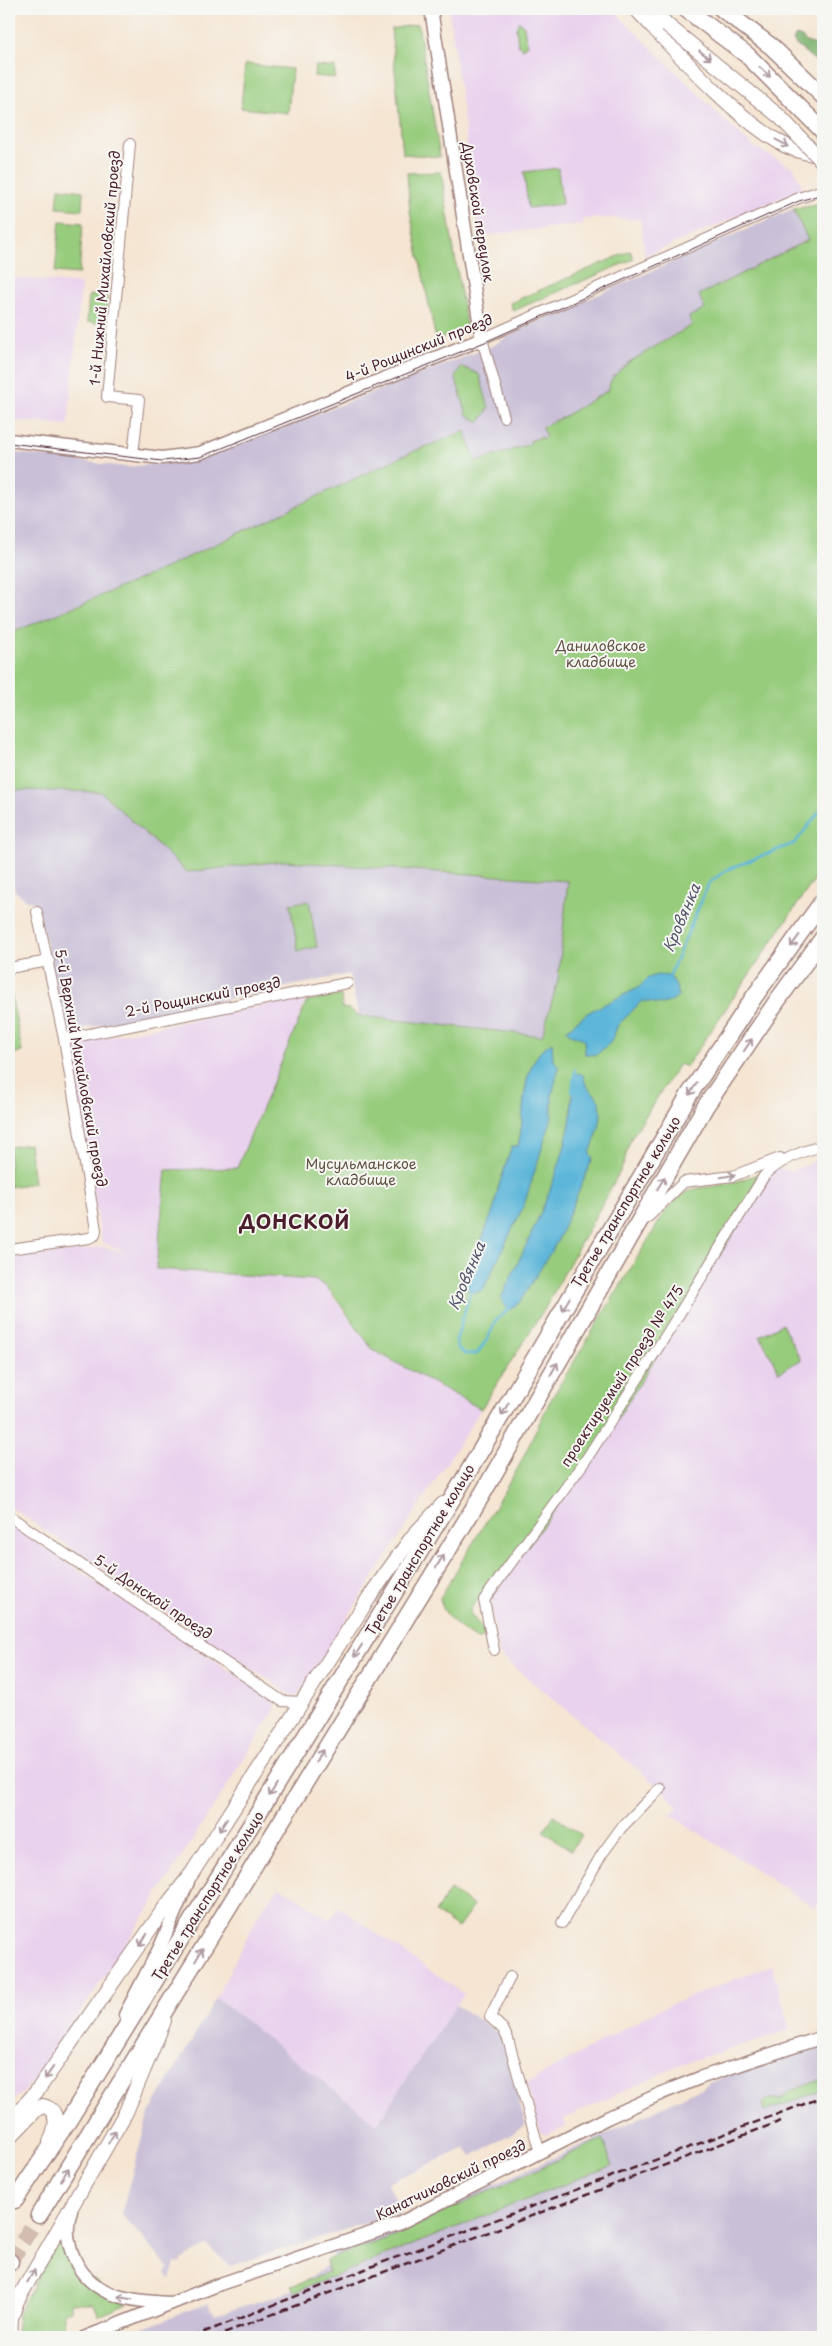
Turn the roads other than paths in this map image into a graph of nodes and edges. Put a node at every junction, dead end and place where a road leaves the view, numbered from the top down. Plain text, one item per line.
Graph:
1 (431, 9) edge
2 (636, 9) edge
3 (658, 9) edge
4 (686, 9) edge
5 (722, 9) edge
6 (739, 9) edge
7 (811, 83) junction
8 (823, 96) edge
9 (823, 131) edge
10 (130, 144) dead end
11 (823, 156) edge
12 (823, 162) edge
13 (823, 190) edge
14 (482, 339) junction
15 (504, 417) dead end
16 (9, 440) edge
17 (132, 455) junction
18 (823, 901) edge
19 (37, 912) dead end
20 (823, 938) edge
21 (49, 961) junction
22 (9, 968) edge
23 (347, 983) dead end
24 (64, 1038) junction
25 (823, 1146) edge
26 (800, 1152) junction
27 (631, 1234) junction
28 (9, 1249) edge
29 (457, 1491) junction
30 (9, 1516) edge
31 (494, 1650) dead end
32 (282, 1700) junction
33 (304, 1702) junction
34 (290, 1721) junction
35 (660, 1788) dead end
36 (192, 1873) junction
37 (562, 1923) dead end
38 (510, 1978) dead end
39 (174, 1997) junction
40 (823, 2037) edge
41 (81, 2100) junction
42 (9, 2122) edge
43 (9, 2138) edge
44 (540, 2153) junction
45 (33, 2172) junction
46 (78, 2194) junction
47 (15, 2200) dead end
48 (39, 2215) tunnel mouth
49 (173, 2304) junction
50 (10, 2337) edge
51 (86, 2337) edge

1 - 14 street, Духовской переулок
2 -> 11 main road
3 -> 12 main road, bridge
4 -> 9 main road
5 - 7 main road
6 - 7 main road
7 - 8 main road
10 - 17 street, 1-й Нижний Михайловский проезд
13 - 14 street, 4-й Рощинский проезд
14 - 15 street, Духовской переулок
14 - 17 street, 4-й Рощинский проезд
16 - 17 street, 4-й Рощинский проезд
18 -> 29 main road, Третье транспортное кольцо
19 - 21 street, 5-й Верхний Михайловский проезд
27 -> 20 main road, Третье транспортное кольцо
21 - 22 street
21 - 24 street, 5-й Верхний Михайловский проезд
23 - 24 street, 2-й Рощинский проезд
24 - 28 street, 5-й Верхний Михайловский проезд
25 - 26 street, проектируемый проезд № 475
27 -> 26 street
26 - 31 street, проектируемый проезд № 475
39 -> 27 main road, Третье транспортное кольцо
29 - 33 main road
29 -> 41 main road, Третье транспортное кольцо
30 - 32 street, 5-й Донской проезд
32 - 33 street, 5-й Донской проезд
32 - 34 street
33 - 34 main road
34 -> 36 main road
35 - 37 street
36 - 41 street
36 -> 42 main road
38 - 44 street
46 -> 39 main road
48 -> 39 main road, Третье транспортное кольцо
40 - 44 street, Канатчиковский проезд
41 - 45 main road, Третье транспортное кольцо
43 - 45 main road
44 - 49 street, Канатчиковский проезд
45 - 47 main road, Третье транспортное кольцо
49 -> 46 street
50 -> 46 main road
49 - 51 street, Канатчиковский проезд

